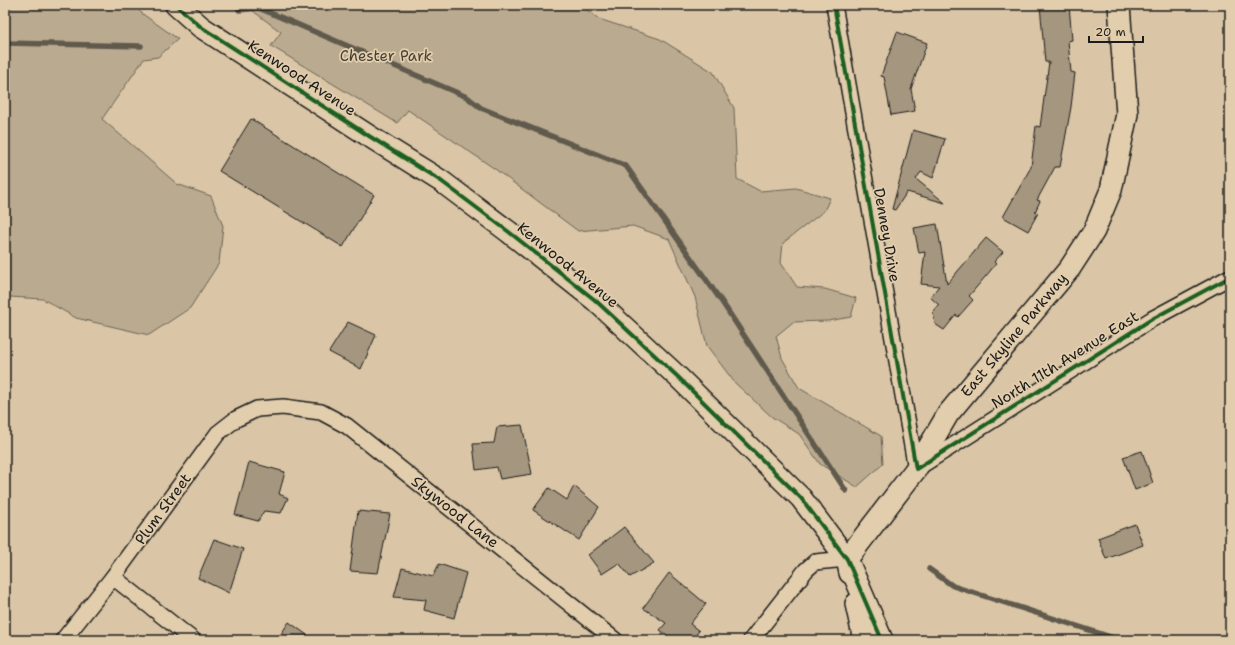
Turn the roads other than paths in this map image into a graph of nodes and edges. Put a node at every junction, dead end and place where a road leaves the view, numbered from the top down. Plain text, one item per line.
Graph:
1 (176, 5) edge
2 (834, 5) edge
3 (1119, 5) edge
4 (1230, 277) edge
5 (283, 407) joint
6 (916, 468) junction
7 (847, 559) junction
8 (113, 577) junction
9 (63, 640) edge
10 (193, 640) edge
11 (615, 640) edge
12 (751, 640) edge
13 (864, 640) edge
14 (882, 640) edge

1 - 7 street, Kenwood Avenue
2 - 6 street, Denney Drive
3 - 6 street, East Skyline Parkway
4 - 6 street, North 11th Avenue East
5 - 8 street, Plum Street
5 - 11 street, Skywood Lane
6 - 7 street, East Skyline Parkway
7 - 12 street
7 - 13 street
7 - 14 street, Kenwood Avenue
8 - 9 street, Plum Street
8 - 10 street

